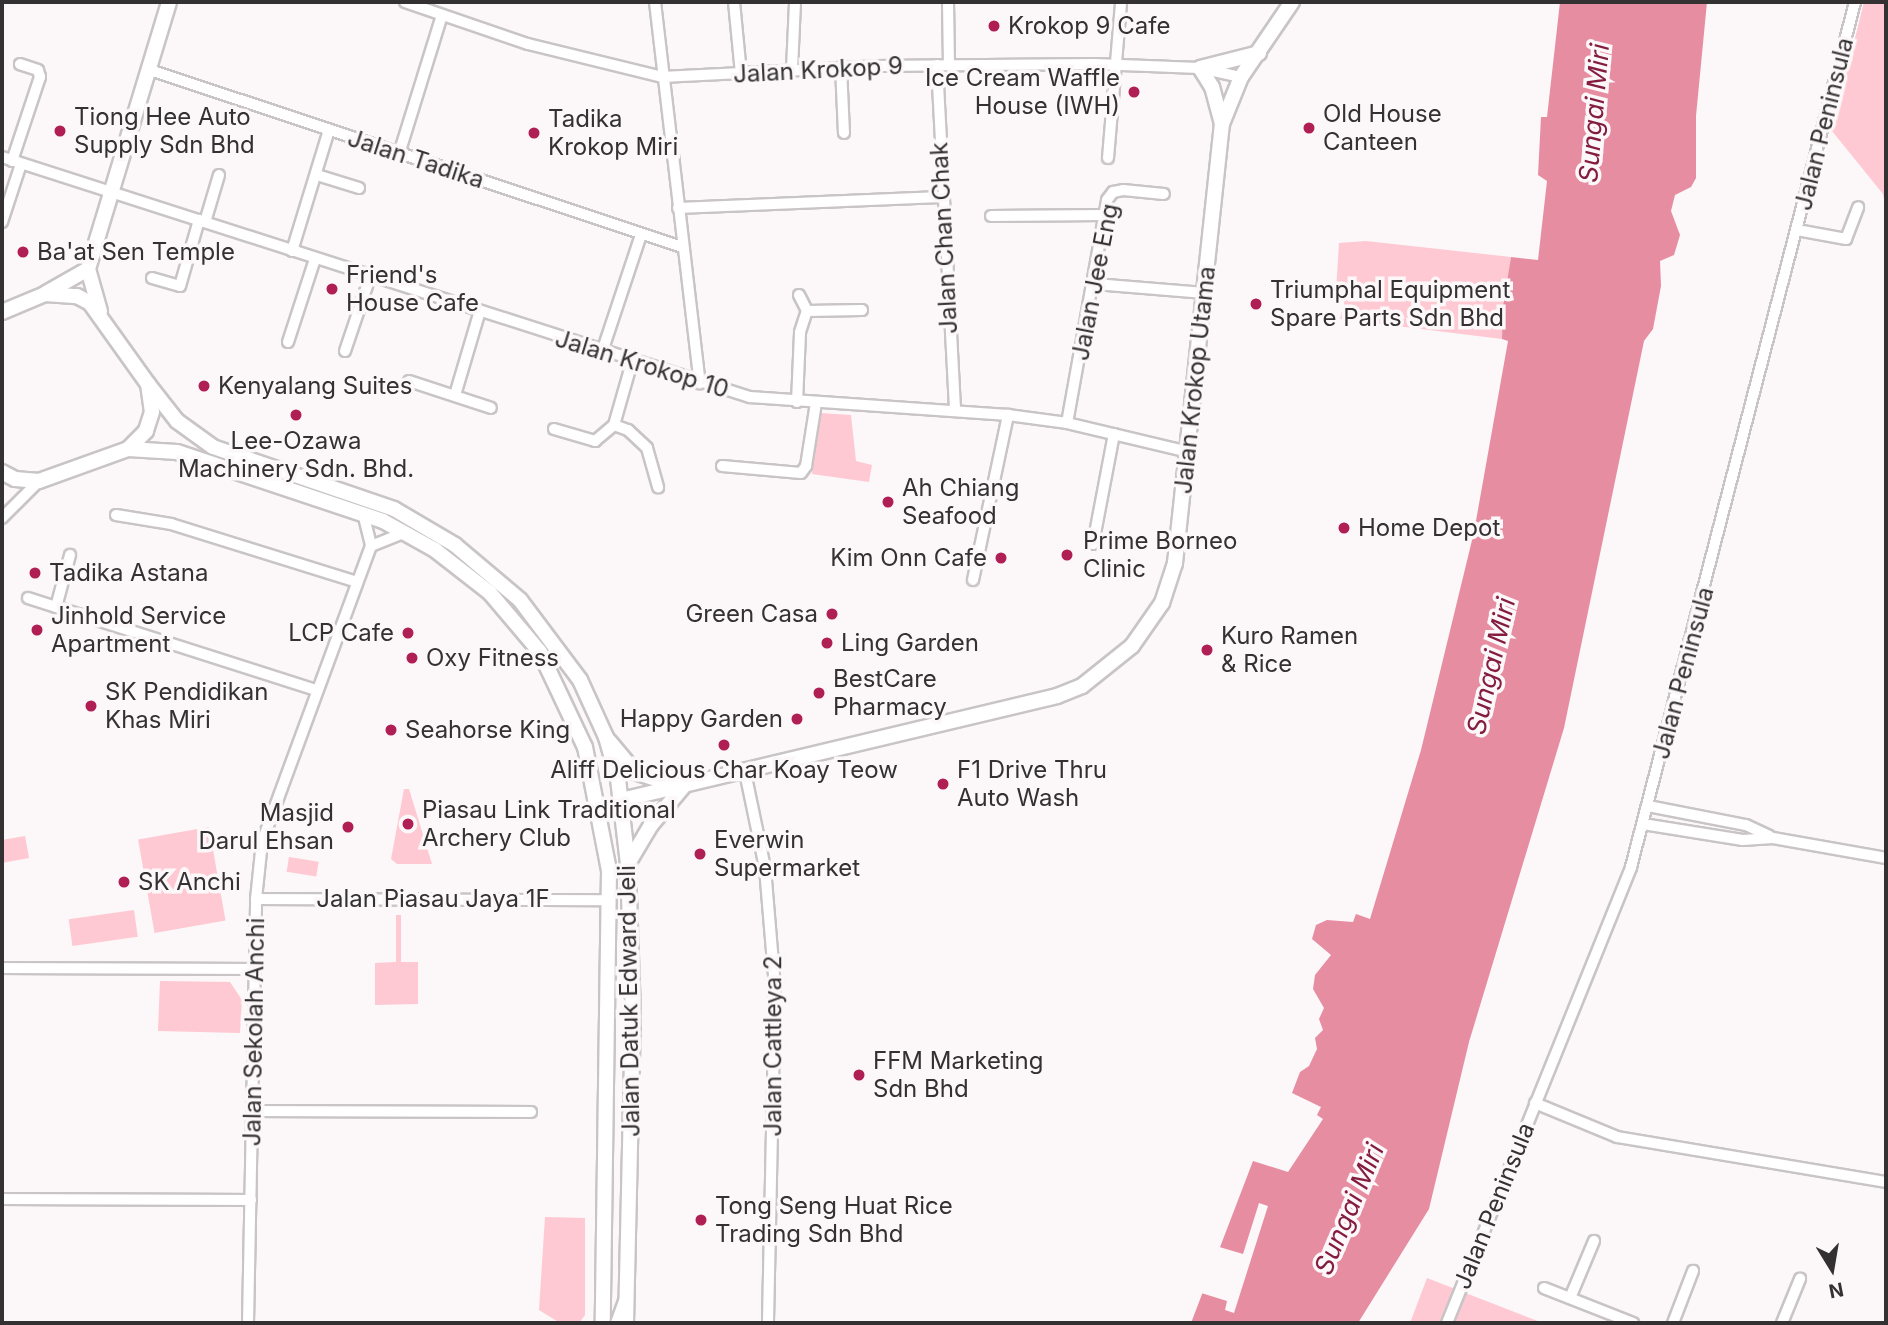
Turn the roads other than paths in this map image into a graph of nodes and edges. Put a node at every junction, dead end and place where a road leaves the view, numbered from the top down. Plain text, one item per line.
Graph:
1 (169, 2) edge
2 (405, 2) edge
3 (655, 2) edge
4 (734, 2) edge
5 (795, 2) edge
6 (948, 2) edge
7 (1121, 2) edge
8 (1292, 2) edge
9 (1855, 2) edge
10 (430, 6) edge
11 (442, 15) junction
12 (1259, 53) junction
13 (20, 64) dead end
14 (949, 64) junction
15 (1119, 64) junction
16 (937, 65) junction
17 (841, 67) junction
18 (1200, 68) junction
19 (792, 69) junction
20 (150, 70) junction
21 (741, 73) junction
22 (662, 77) junction
23 (1241, 77) junction
24 (1222, 124) junction
25 (329, 131) junction
26 (844, 133) dead end
27 (399, 153) junction
28 (1108, 158) dead end
29 (12, 161) edge
30 (219, 175) dead end
31 (317, 175) junction
32 (359, 188) dead end
33 (113, 193) junction
34 (1164, 194) dead end
35 (942, 197) junction
36 (1858, 207) dead end
37 (678, 208) junction
38 (1104, 215) junction
39 (991, 216) dead end
40 (202, 221) junction
41 (2, 222) edge
42 (1797, 230) junction
43 (641, 235) junction
44 (682, 247) junction
45 (292, 251) junction
46 (315, 258) junction
47 (88, 269) junction
48 (370, 277) junction
49 (152, 278) dead end
50 (1094, 284) junction
51 (1203, 293) junction
52 (45, 294) junction
53 (799, 295) dead end
54 (862, 310) dead end
55 (100, 311) junction
56 (807, 311) junction
57 (2, 312) edge
58 (479, 314) junction
59 (288, 342) dead end
60 (345, 351) dead end
61 (601, 352) junction
62 (632, 362) junction
63 (409, 381) dead end
64 (700, 383) junction
65 (148, 384) junction
66 (455, 395) junction
67 (797, 402) junction
68 (817, 403) junction
69 (491, 408) dead end
70 (955, 410) junction
71 (1008, 415) junction
72 (1068, 423) junction
73 (614, 425) junction
74 (554, 429) dead end
75 (1115, 434) junction
76 (128, 449) junction
77 (1189, 452) junction
78 (722, 466) dead end
79 (2, 472) edge
80 (39, 481) junction
81 (658, 487) dead end
82 (363, 513) junction
83 (116, 514) dead end
84 (2, 518) edge
85 (405, 532) junction
86 (1093, 544) dead end
87 (371, 546) junction
88 (70, 555) dead end
89 (973, 580) dead end
90 (357, 582) junction
91 (28, 598) dead end
92 (56, 607) junction
93 (317, 690) junction
94 (606, 737) junction
95 (745, 772) junction
96 (594, 784) junction
97 (683, 787) junction
98 (621, 800) junction
99 (1648, 806) junction
100 (1643, 824) junction
101 (604, 833) junction
102 (1773, 838) junction
103 (1886, 858) edge
104 (628, 864) junction
105 (256, 900) junction
106 (610, 900) junction
107 (2, 968) edge
108 (255, 969) junction
109 (1535, 1103) junction
110 (253, 1111) junction
111 (531, 1112) dead end
112 (1886, 1182) edge
113 (2, 1199) edge
114 (251, 1200) junction
115 (1594, 1241) dead end
116 (1693, 1271) dead end
117 (1800, 1279) dead end
118 (1544, 1288) dead end
119 (627, 1295) junction
120 (1570, 1298) junction
121 (248, 1323) edge
122 (603, 1323) edge
123 (616, 1323) edge
124 (626, 1323) edge
125 (768, 1323) edge
126 (1447, 1323) edge
127 (1633, 1323) edge
128 (1673, 1323) edge
129 (1782, 1323) edge

1 - 20 street
2 - 10 street, Jalan Krokop 9
3 - 22 street
4 - 21 street
5 - 19 street
6 - 14 street
7 - 15 street
8 - 12 street, Jalan Krokop Utama
9 - 42 street, Jalan Peninsula
10 - 11 street, Jalan Krokop 9
11 - 22 street, Jalan Krokop 9
11 - 27 street
12 - 18 street
12 - 23 street, Jalan Krokop Utama
13 - 29 street
14 - 15 street, Jalan Krokop 9
14 - 16 street, Jalan Krokop 9
15 - 18 street, Jalan Krokop 9
15 - 28 street
16 - 17 street, Jalan Krokop 9
16 - 35 street, Jalan Chan Chak
17 - 19 street, Jalan Krokop 9
17 - 26 street
18 - 23 street, Jalan Krokop 9
18 - 24 street
19 - 21 street, Jalan Krokop 9
20 - 25 street, Jalan Tadika
20 - 33 street
21 - 22 street, Jalan Krokop 9
22 - 37 street
23 - 24 street, Jalan Krokop Utama
24 - 51 street, Jalan Krokop Utama
25 - 27 street, Jalan Tadika
25 - 31 street
27 - 43 street, Jalan Tadika
29 - 33 street, Jalan Krokop 10
29 - 41 street
30 - 40 street
31 - 32 street
31 - 45 street
33 - 40 street, Jalan Krokop 10
33 - 47 street
34 - 38 street, Jalan Jee Eng
35 - 37 street
35 - 70 street, Jalan Chan Chak
36 - 42 street
37 - 44 street
38 - 39 street
38 - 50 street, Jalan Jee Eng
40 - 45 street, Jalan Krokop 10
40 - 49 street
42 - 99 street, Jalan Peninsula
43 - 44 street, Jalan Tadika
43 - 61 street
44 - 64 street
45 - 46 street, Jalan Krokop 10
46 - 48 street, Jalan Krokop 10
46 - 59 street
47 - 52 street
47 - 55 street
48 - 58 street, Jalan Krokop 10
48 - 60 street
50 - 51 street
50 - 72 street, Jalan Jee Eng
51 - 77 street, Jalan Krokop Utama
52 - 55 street
52 - 57 street
53 - 56 street
54 - 56 street
55 - 65 street, Jalan Datuk Edward Jeli
56 - 67 street
58 - 61 street, Jalan Krokop 10
58 - 66 street
61 - 62 street, Jalan Krokop 10
62 - 64 street, Jalan Krokop 10
62 - 73 street
63 - 66 street
64 - 67 street, Jalan Krokop 10
65 - 76 street
65 - 94 street, Jalan Datuk Edward Jeli
66 - 69 street
67 - 68 street, Jalan Krokop 10
68 - 70 street, Jalan Krokop 10
68 - 78 street
70 - 71 street, Jalan Krokop 10
71 - 72 street, Jalan Krokop 10
71 - 89 street
72 - 75 street, Jalan Krokop 10
73 - 74 street
73 - 81 street
75 - 77 street, Jalan Krokop 10
75 - 86 street
76 - 80 street
76 - 82 street, Jalan Datuk Edward Jeli
77 - 95 street, Jalan Krokop Utama
79 - 80 street
80 - 84 street
82 - 85 street, Jalan Datuk Edward Jeli
82 - 87 street
83 - 90 street
85 - 87 street
85 - 96 street, Jalan Datuk Edward Jeli
87 - 90 street, Jalan Sekolah Anchi
88 - 92 street
90 - 93 street, Jalan Sekolah Anchi
91 - 92 street
92 - 93 street
93 - 105 street, Jalan Sekolah Anchi
94 - 97 street
94 - 98 street, Jalan Datuk Edward Jeli
95 - 97 street, Jalan Krokop Utama
95 - 125 street, Jalan Cattleya 2
96 - 98 street
96 - 101 street, Jalan Datuk Edward Jeli
97 - 98 street, Jalan Krokop Utama
97 - 104 street
98 - 101 street
98 - 104 street, Jalan Datuk Edward Jeli
99 - 100 street, Jalan Peninsula
99 - 102 street
100 - 102 street
100 - 109 street, Jalan Peninsula
101 - 106 street, Jalan Datuk Edward Jeli
102 - 103 street
104 - 119 street, Jalan Datuk Edward Jeli
105 - 106 street, Jalan Piasau Jaya 1F
105 - 108 street, Jalan Sekolah Anchi
106 - 122 street, Jalan Datuk Edward Jeli
107 - 108 street
108 - 110 street, Jalan Sekolah Anchi
109 - 112 street
109 - 126 street, Jalan Peninsula
110 - 111 street
110 - 114 street, Jalan Sekolah Anchi
113 - 114 street
114 - 121 street, Jalan Sekolah Anchi
115 - 120 street
116 - 128 street
117 - 129 street
118 - 120 street
119 - 123 street
119 - 124 street, Jalan Datuk Edward Jeli
120 - 127 street

